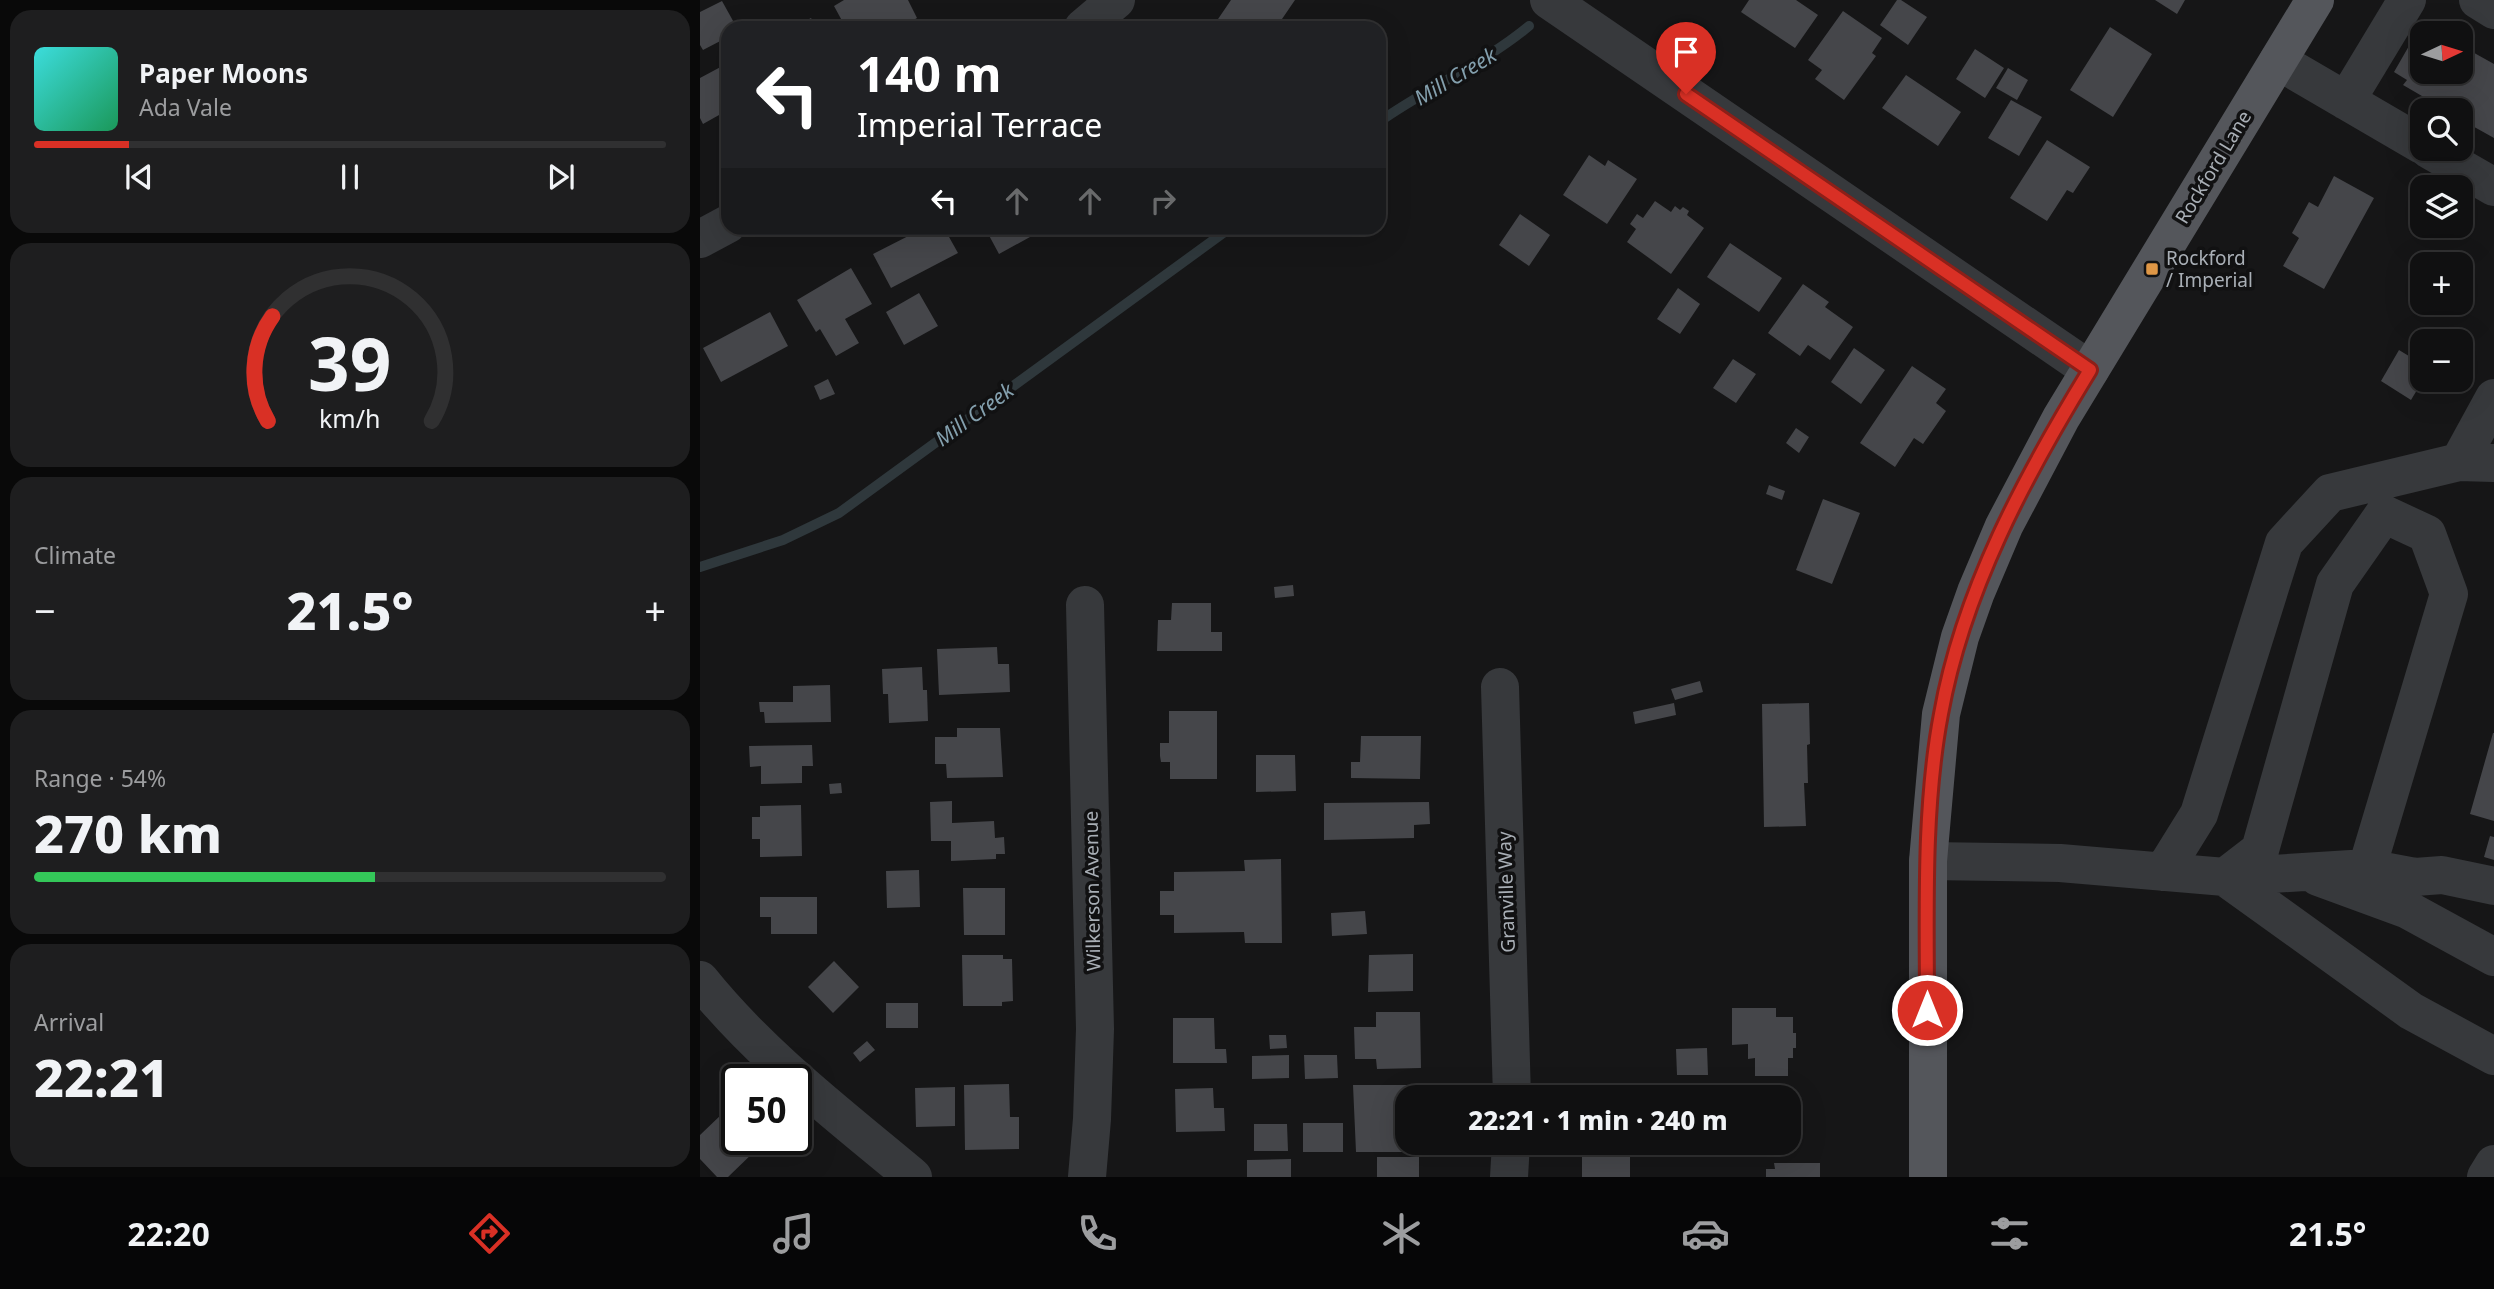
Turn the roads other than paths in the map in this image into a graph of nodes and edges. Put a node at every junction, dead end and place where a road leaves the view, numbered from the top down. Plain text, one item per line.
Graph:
1 (1116, 0) edge
2 (1549, 0) edge
3 (2315, 0) edge
4 (2407, 0) edge
5 (2478, 0) edge
6 (2494, 10) edge
7 (1091, 21) edge
8 (2278, 61) junction
9 (2346, 101) junction
10 (2410, 138) edge
11 (2449, 161) edge
12 (2494, 187) edge
13 (721, 228) edge
14 (700, 239) edge
15 (2090, 370) junction
16 (2494, 398) edge
17 (2476, 463) edge
18 (1085, 605) dead end
19 (1500, 687) dead end
20 (1928, 860) junction
21 (2367, 868) junction
22 (2163, 872) junction
23 (2304, 872) junction
24 (2225, 877) junction
25 (2494, 886) edge
26 (2494, 957) edge
27 (700, 980) edge
28 (2494, 1056) edge
29 (1512, 1085) edge
30 (1510, 1155) edge
31 (2494, 1164) edge
32 (913, 1177) edge
33 (1087, 1177) edge
34 (1509, 1177) edge
35 (1928, 1177) edge
36 (2487, 1177) edge

1 - 7 street
2 - 15 street
3 - 8 main road, Rockford Lane
4 - 9 street
5 - 6 street
8 - 9 street
8 - 15 main road, Rockford Lane
9 - 10 street
11 - 12 street
13 - 14 street
15 - 20 main road, Rockford Lane
16 - 17 street
17 - 22 street
18 - 33 street, Wilkerson Avenue
19 - 29 street, Granville Way
20 - 22 street
20 - 35 main road, Rockford Lane
21 - 23 street
21 - 24 street
21 - 25 street
22 - 24 street
23 - 24 street
23 - 26 street
24 - 28 street
27 - 32 street
30 - 34 street
31 - 36 street

